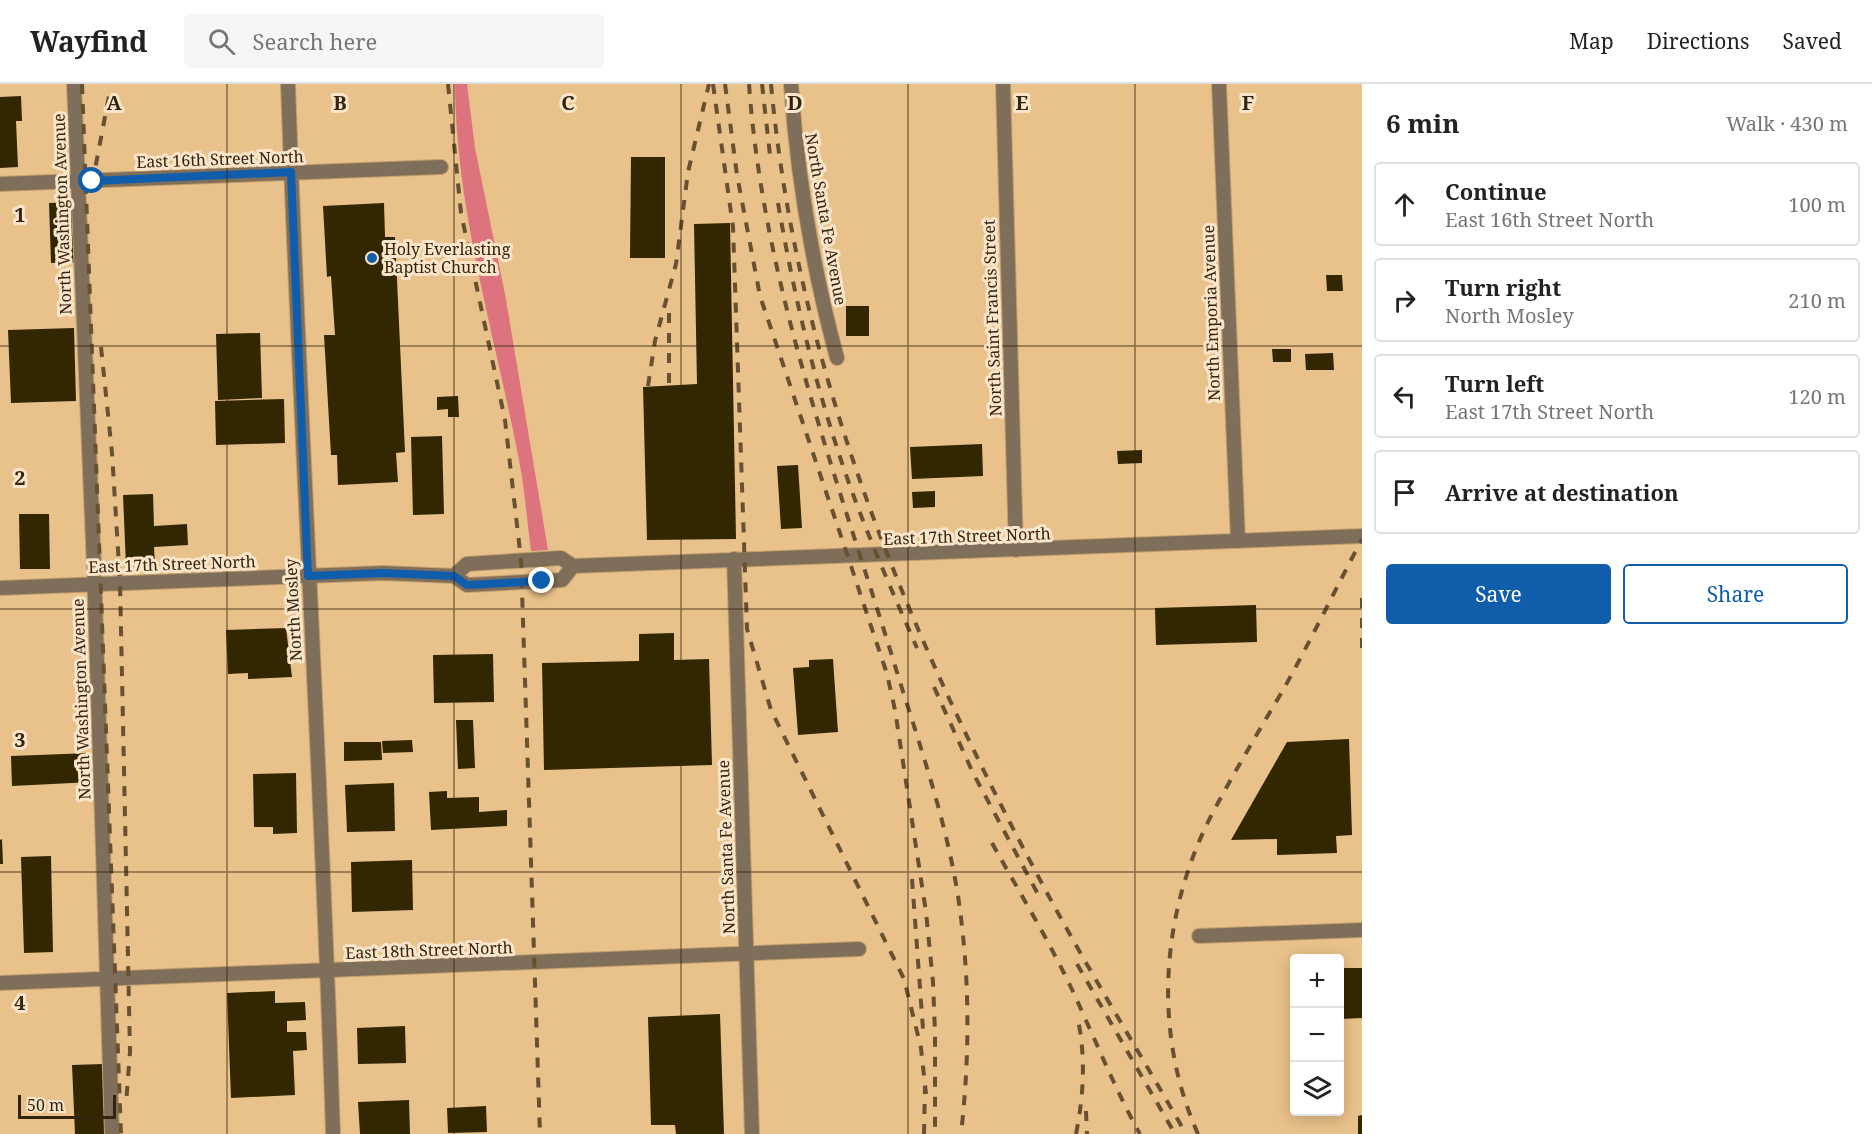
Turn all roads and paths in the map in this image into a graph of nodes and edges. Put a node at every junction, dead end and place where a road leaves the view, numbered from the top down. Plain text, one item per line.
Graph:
1 (74, 84) edge
2 (288, 84) edge
3 (791, 84) edge
4 (1003, 84) edge
5 (1219, 84) edge
6 (441, 168) dead end
7 (291, 172) junction
8 (76, 181) junction
9 (0, 184) edge
10 (837, 358) dead end
11 (1362, 536) edge
12 (1238, 541) junction
13 (1016, 550) junction
14 (734, 559) junction
15 (573, 566) junction
16 (308, 576) junction
17 (454, 576) junction
18 (94, 584) junction
19 (0, 588) edge
20 (1362, 930) edge
21 (1199, 936) dead end
22 (859, 949) dead end
23 (746, 955) junction
24 (328, 971) junction
25 (105, 979) junction
26 (0, 983) edge
27 (112, 1134) edge
28 (333, 1134) edge
29 (752, 1134) edge

1 - 8 street, North Washington Avenue
2 - 7 street, North Mosley
3 - 10 street, North Santa Fe Avenue
4 - 13 street, North Saint Francis Street
5 - 12 street, North Emporia Avenue
6 - 7 street, East 16th Street North
7 - 8 street, East 16th Street North
7 - 16 street, North Mosley
8 - 9 street, East 16th Street North
8 - 18 street, North Washington Avenue
11 - 12 street, East 17th Street North
12 - 13 street, East 17th Street North
13 - 14 street, East 17th Street North
14 - 15 street, East 17th Street North
14 - 23 street, North Santa Fe Avenue
15 - 17 street, East 17th Street North
15 - 17 street, East 17th Street North
16 - 17 street, East 17th Street North
16 - 18 street, East 17th Street North
16 - 24 street, North Mosley
18 - 19 street, East 17th Street North
18 - 25 street, North Washington Avenue
20 - 21 street
22 - 23 street, East 18th Street North
23 - 24 street, East 18th Street North
23 - 29 street, North Santa Fe Avenue
24 - 25 street, East 18th Street North
24 - 28 street, North Mosley
25 - 26 street, East 18th Street North
25 - 27 street, North Washington Avenue

